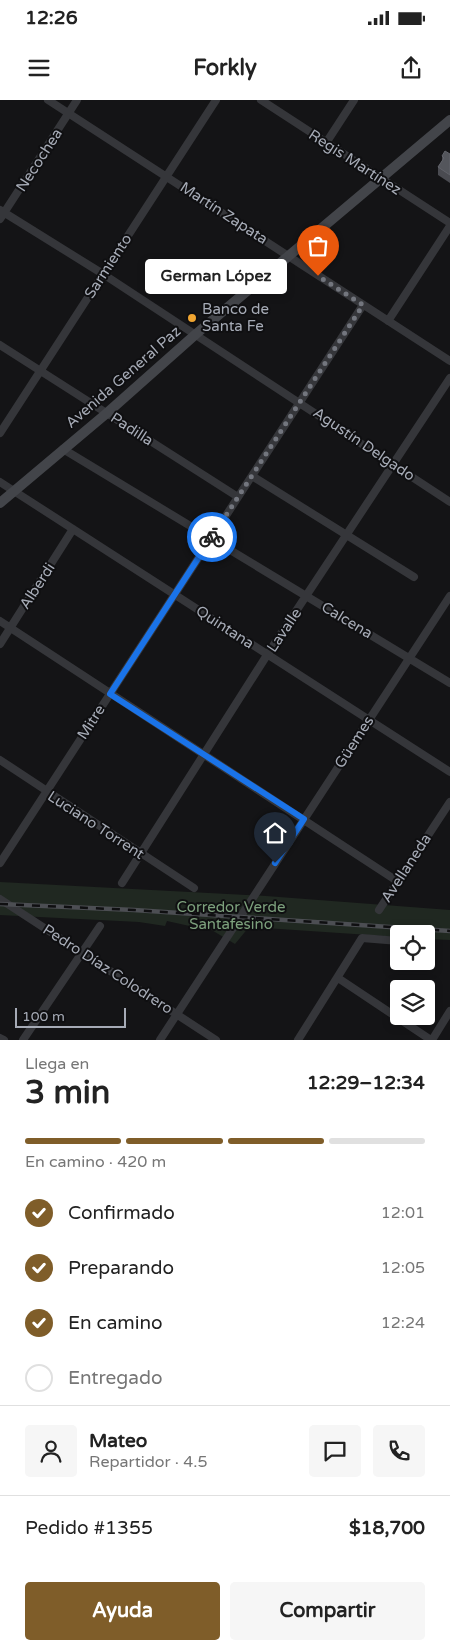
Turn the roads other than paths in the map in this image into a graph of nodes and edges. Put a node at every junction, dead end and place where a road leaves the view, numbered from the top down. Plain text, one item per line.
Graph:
1 (48, 100) edge
2 (77, 100) edge
3 (216, 100) edge
4 (261, 100) edge
5 (354, 100) edge
6 (68, 114) junction
7 (450, 120) edge
8 (326, 142) junction
9 (167, 176) junction
10 (381, 178) junction
11 (2, 214) edge
12 (450, 225) edge
13 (288, 256) junction
14 (103, 274) junction
15 (363, 305) junction
16 (388, 321) junction
17 (196, 334) junction
18 (0, 346) edge
19 (450, 361) edge
20 (40, 371) junction
21 (450, 378) edge
22 (300, 402) junction
23 (107, 413) junction
24 (0, 433) edge
25 (63, 449) junction
26 (394, 463) junction
27 (252, 476) junction
28 (0, 482) edge
29 (14, 491) junction
30 (238, 497) junction
31 (450, 502) edge
32 (0, 503) edge
33 (73, 529) junction
34 (346, 535) junction
35 (211, 539) junction
36 (414, 577) dead end
37 (174, 595) junction
38 (307, 596) junction
39 (450, 596) edge
40 (0, 621) edge
41 (10, 628) junction
42 (0, 644) edge
43 (268, 655) junction
44 (408, 657) junction
45 (450, 683) edge
46 (110, 694) junction
47 (368, 720) junction
48 (203, 755) junction
49 (0, 760) edge
50 (450, 772) edge
51 (46, 792) junction
52 (450, 802) edge
53 (304, 819) junction
54 (140, 854) junction
55 (0, 862) edge
56 (397, 881) junction
57 (122, 883) dead end
58 (194, 888) dead end
59 (0, 899) edge
60 (379, 910) dead end
61 (100, 926) dead end
62 (390, 940) edge
63 (83, 952) junction
64 (338, 978) junction
65 (450, 1011) edge
66 (177, 1014) junction
67 (0, 1038) edge
68 (4, 1040) edge
69 (23, 1040) edge
70 (160, 1040) edge
71 (216, 1040) edge
72 (298, 1040) edge
73 (432, 1040) edge

1 - 6 street, Martín Zapata
2 - 6 street, Necochea
3 - 9 street, Sarmiento
4 - 8 street, Regis Martínez
5 - 8 street
6 - 9 street, Martín Zapata
6 - 11 street, Necochea
7 - 10 main road, Avenida General Paz
8 - 10 street, Regis Martínez
9 - 13 street, Martín Zapata
9 - 14 street, Sarmiento
10 - 12 street, Regis Martínez
10 - 13 main road, Avenida General Paz
11 - 14 street, Agustín Delgado
12 - 16 street
13 - 15 street, Martín Zapata
13 - 17 main road, Avenida General Paz
14 - 17 street, Agustín Delgado
14 - 20 street, Sarmiento
15 - 16 street, Martín Zapata
15 - 22 street, Mitre
16 - 19 street, Martín Zapata
17 - 22 street, Agustín Delgado
17 - 23 main road, Avenida General Paz
18 - 20 street, Padilla
20 - 23 street, Padilla
20 - 24 street, Sarmiento
21 - 26 street, Lavalle
22 - 26 street, Agustín Delgado
22 - 27 street, Mitre
23 - 25 main road, Avenida General Paz
23 - 30 street, Padilla
25 - 29 main road, Avenida General Paz
25 - 35 street, Calcena
26 - 31 street, Agustín Delgado
26 - 34 street, Lavalle
27 - 30 street, Mitre
27 - 34 street
28 - 29 street, Quintana
29 - 32 main road, Avenida General Paz
29 - 33 street, Quintana
30 - 35 street, Mitre
33 - 37 street, Quintana
33 - 41 street, Alberdi
34 - 36 street
34 - 38 street, Lavalle
35 - 37 street, Mitre
35 - 38 street, Calcena
37 - 43 street, Quintana
37 - 46 street, Mitre
38 - 43 street, Lavalle
38 - 44 street, Calcena
39 - 44 street, Güemes
40 - 41 street
41 - 42 street, Alberdi
41 - 46 street
43 - 47 street, Quintana
43 - 48 street, Lavalle
44 - 45 street, Calcena
44 - 47 street, Güemes
46 - 48 street
46 - 51 street, Mitre
47 - 50 street, Quintana
47 - 53 street, Güemes
48 - 53 street
48 - 54 street, Lavalle
49 - 51 street, Luciano Torrent
51 - 54 street, Luciano Torrent
51 - 55 street, Mitre
52 - 56 street, Avellaneda
53 - 56 street
53 - 66 street, Güemes
54 - 57 street, Lavalle
54 - 58 street, Luciano Torrent
56 - 60 street, Avellaneda
59 - 63 street, Pedro Díaz Colodrero
61 - 63 street
62 - 64 street
63 - 66 street, Pedro Díaz Colodrero
63 - 69 street
64 - 72 street
64 - 73 street
65 - 73 street
66 - 70 street, Güemes
66 - 71 street, Pedro Díaz Colodrero
67 - 68 street

